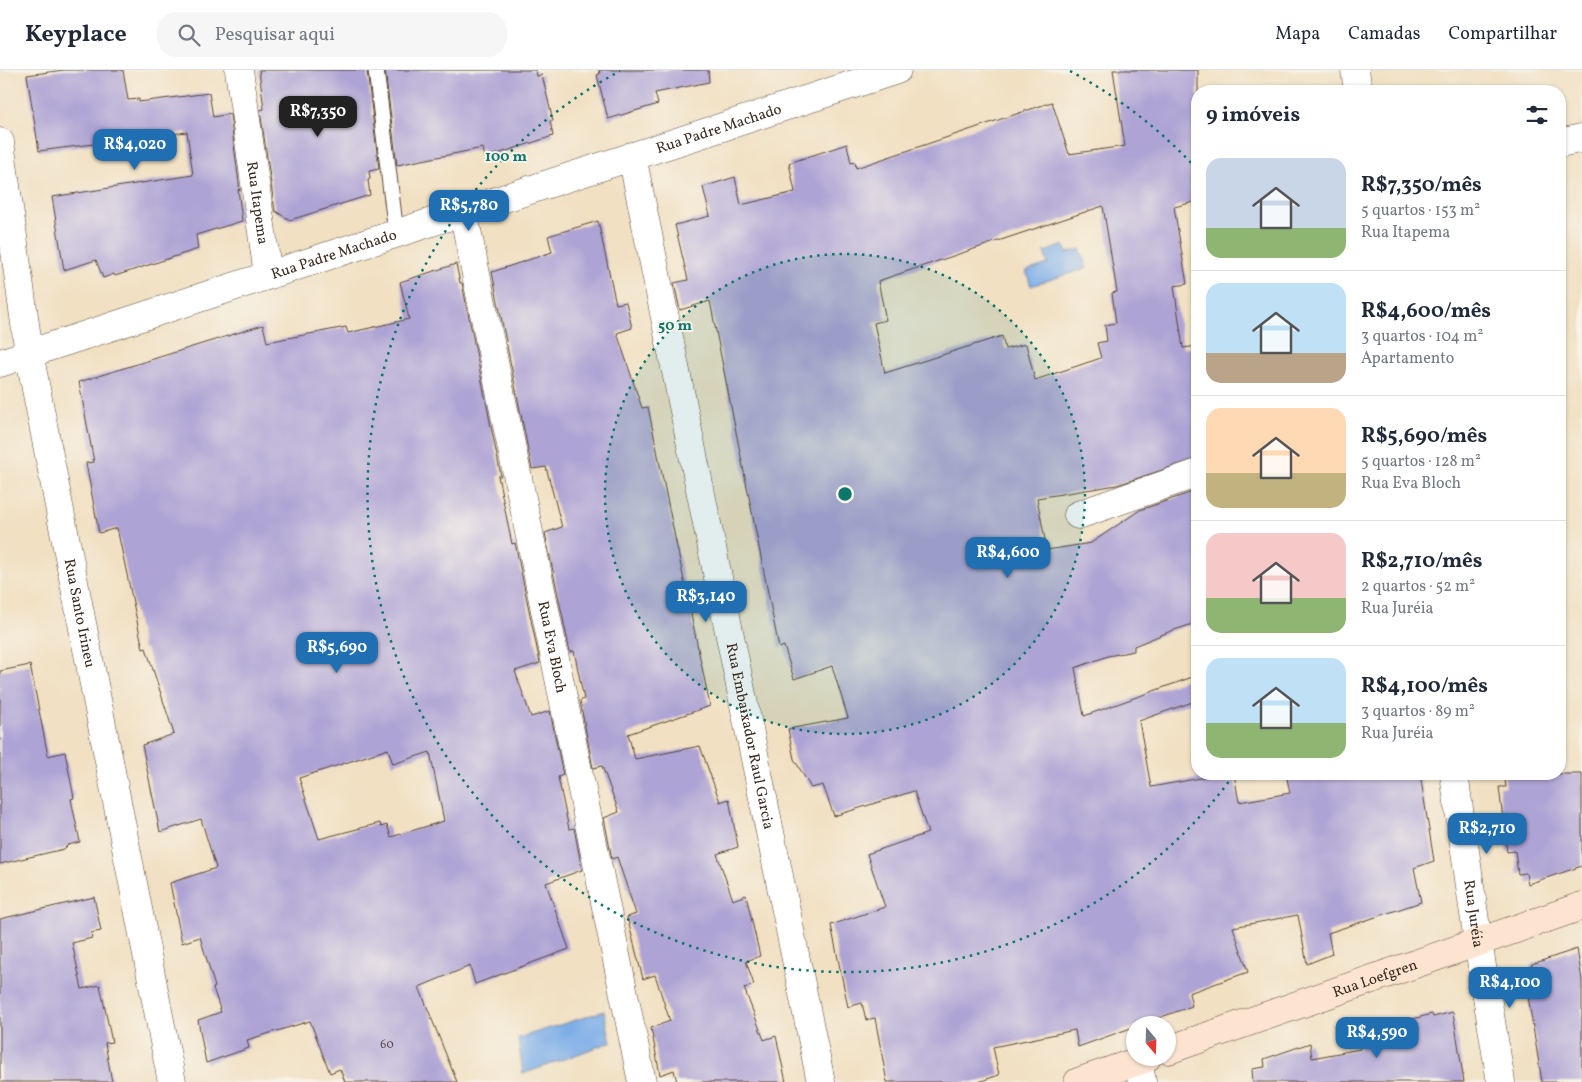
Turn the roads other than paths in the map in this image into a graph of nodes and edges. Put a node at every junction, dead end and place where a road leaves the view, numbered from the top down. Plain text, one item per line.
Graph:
1 (239, 70) edge
2 (376, 70) edge
3 (897, 70) edge
4 (1355, 70) edge
5 (1357, 85) edge
6 (1582, 138) edge
7 (0, 142) edge
8 (1566, 142) edge
9 (632, 156) junction
10 (463, 211) junction
11 (396, 233) junction
12 (268, 275) junction
13 (29, 352) junction
14 (0, 362) edge
15 (1191, 475) edge
16 (1078, 515) dead end
17 (1455, 780) edge
18 (1582, 906) edge
19 (1478, 942) junction
20 (1176, 1047) edge
21 (1143, 1067) edge
22 (172, 1082) edge
23 (642, 1082) edge
24 (821, 1082) edge
25 (1078, 1082) edge
26 (1501, 1082) edge

1 - 12 street, Rua Itapema
2 - 11 lane
3 - 9 street, Rua Padre Machado
4 - 5 street
6 - 8 street
7 - 13 street, Rua Santo Irineu
9 - 10 street, Rua Padre Machado
9 - 24 street, Rua Embaixador Raul Garcia
10 - 11 street, Rua Padre Machado
10 - 23 street, Rua Eva Bloch
11 - 12 street, Rua Padre Machado
12 - 13 street, Rua Padre Machado
13 - 14 street, Rua Padre Machado
13 - 22 street, Rua Santo Irineu
15 - 16 street
17 - 19 street, Rua Juréia
18 - 19 main road, Rua Loefgren
19 - 20 main road, Rua Loefgren
19 - 26 street, Rua Juréia
21 - 25 main road

